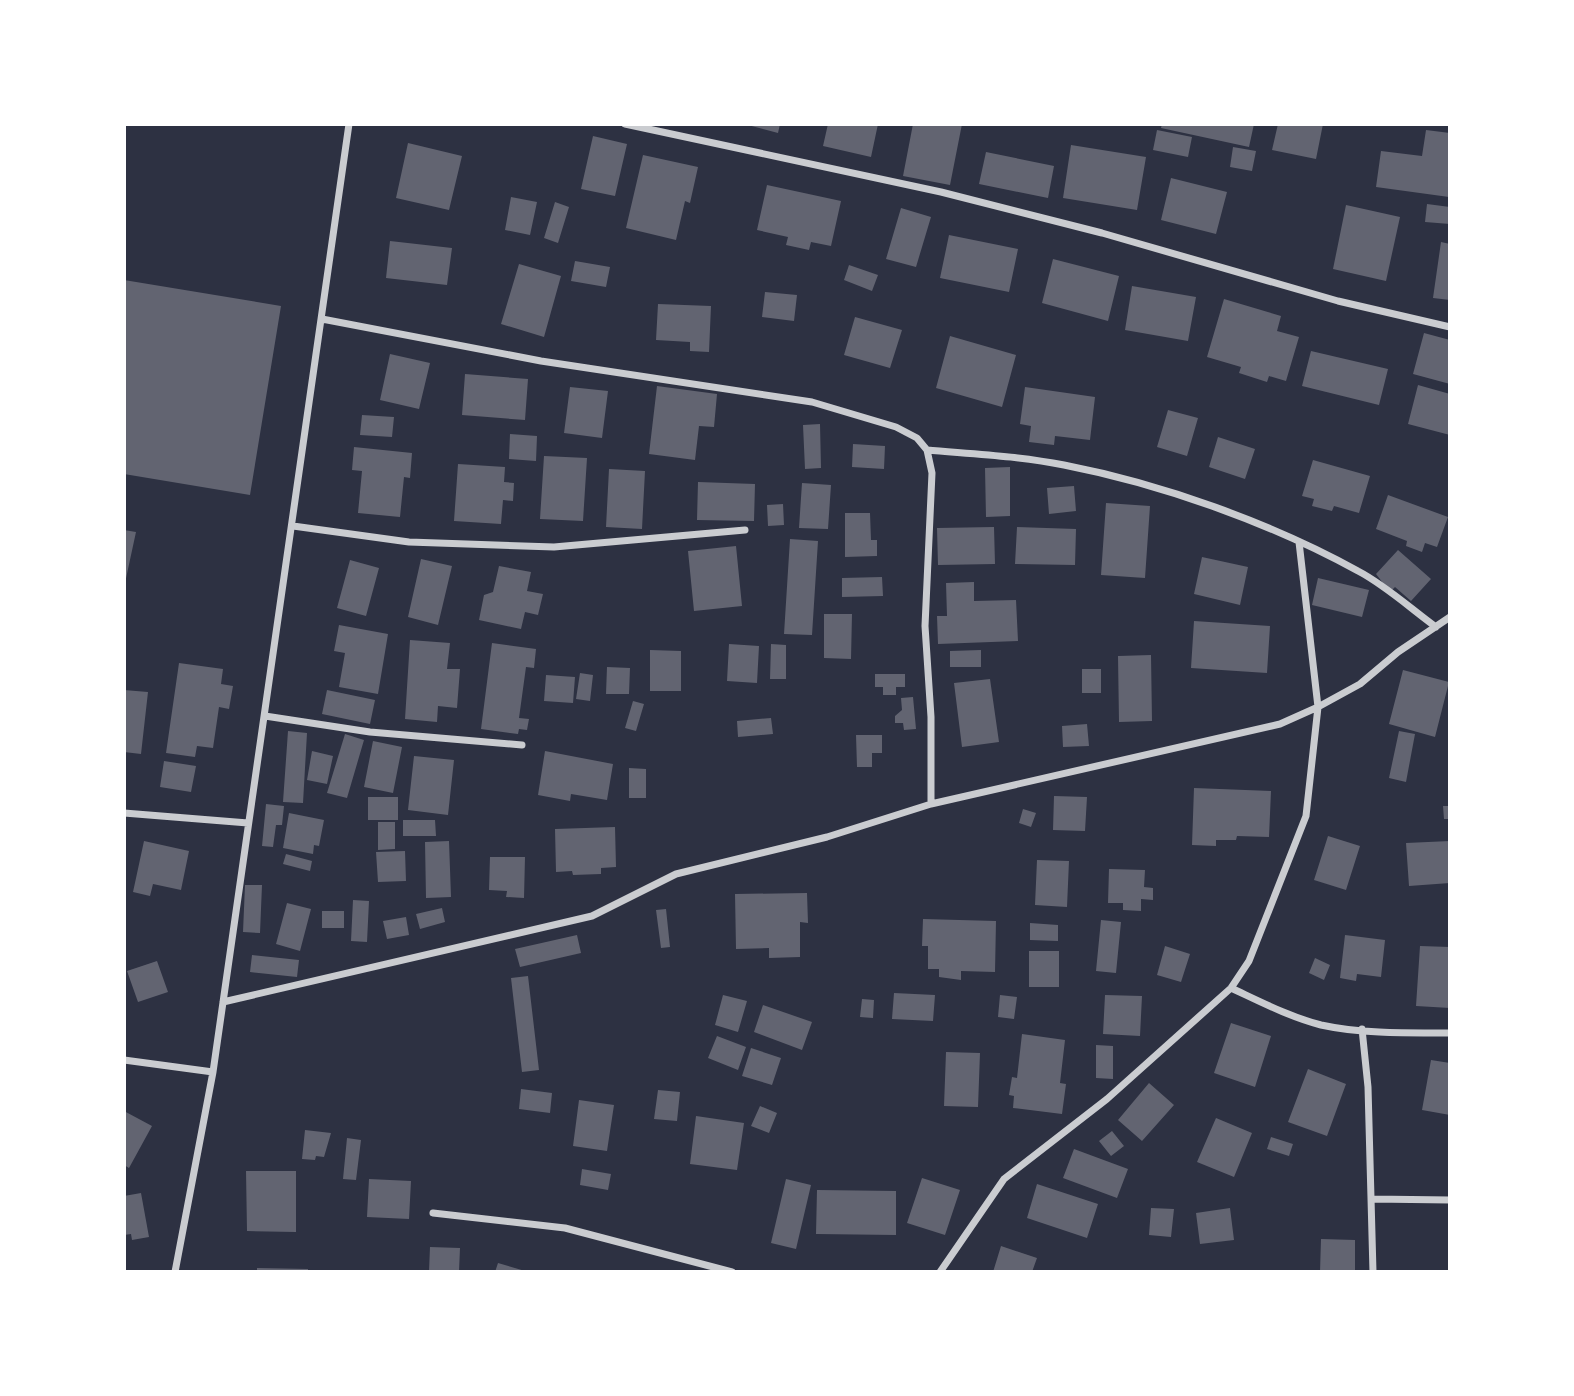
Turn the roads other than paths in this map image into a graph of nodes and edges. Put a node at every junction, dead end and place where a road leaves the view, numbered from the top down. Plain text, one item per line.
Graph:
1 (349, 124) edge
2 (625, 124) edge
3 (322, 319) junction
4 (1450, 327) edge
5 (927, 450) junction
6 (293, 526) junction
7 (745, 530) dead end
8 (1299, 542) junction
9 (1450, 617) edge
10 (1436, 627) junction
11 (1318, 707) junction
12 (265, 716) junction
13 (522, 745) dead end
14 (931, 804) junction
15 (124, 813) edge
16 (248, 823) junction
17 (1231, 988) junction
18 (223, 1002) junction
19 (1362, 1029) junction
20 (1450, 1033) edge
21 (124, 1060) edge
22 (213, 1072) junction
23 (1372, 1199) junction
24 (1450, 1200) edge
25 (433, 1213) dead end
26 (175, 1272) edge
27 (732, 1272) edge
28 (940, 1272) edge
29 (1373, 1272) edge

1 - 3 street
2 - 4 street
3 - 5 street
3 - 6 street
5 - 8 street
5 - 14 street
6 - 7 street
6 - 12 street
8 - 10 street
8 - 11 street
9 - 10 street
10 - 11 street
11 - 14 street
11 - 17 street
12 - 13 street
12 - 16 street
14 - 18 street
15 - 16 street
16 - 18 street
17 - 19 street
17 - 28 street
18 - 22 street
19 - 20 street
19 - 23 street
21 - 22 street
22 - 26 street
23 - 24 street
23 - 29 street
25 - 27 street

